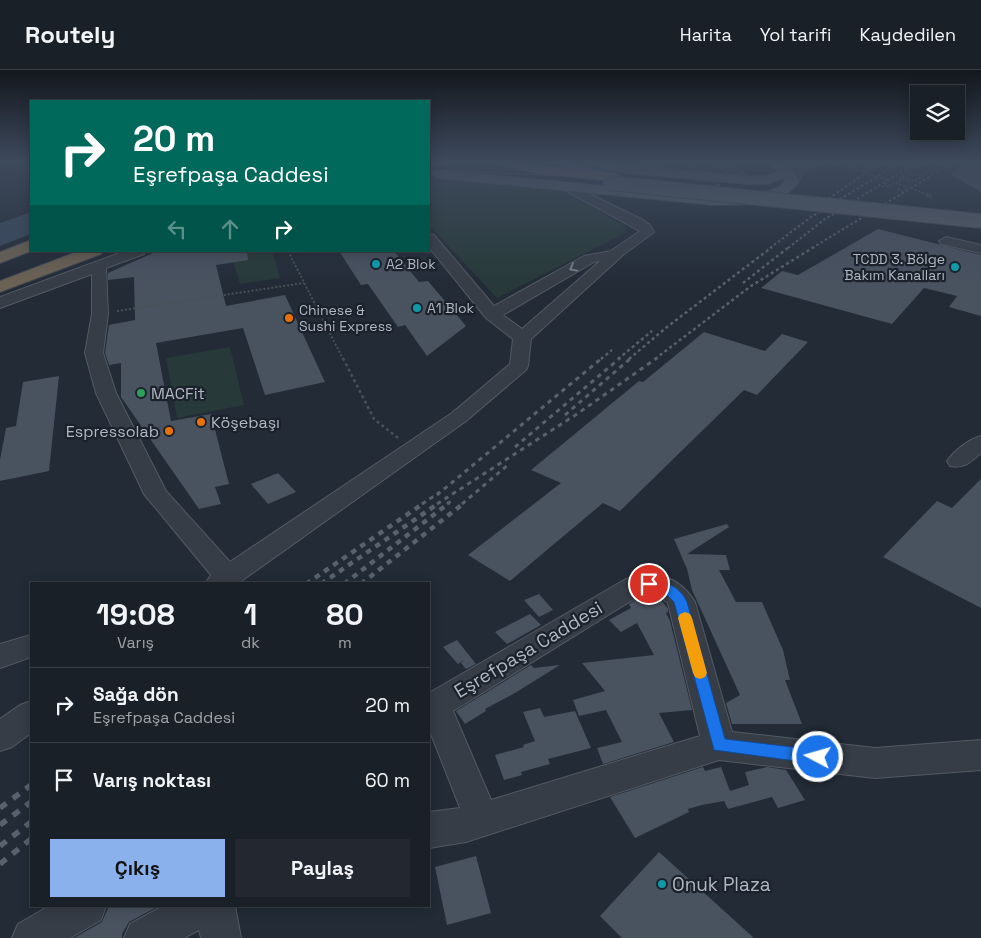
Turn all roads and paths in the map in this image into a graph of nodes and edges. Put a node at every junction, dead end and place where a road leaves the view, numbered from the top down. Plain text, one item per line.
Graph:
1 (599, 203) edge
2 (611, 203) edge
3 (793, 203) edge
4 (857, 203) edge
5 (981, 212) edge
6 (623, 214) junction
7 (981, 222) edge
8 (430, 239) edge
9 (946, 241) dead end
10 (30, 245) edge
11 (981, 249) edge
12 (618, 250) junction
13 (42, 252) edge
14 (66, 252) edge
15 (133, 252) edge
16 (288, 252) edge
17 (0, 258) edge
18 (97, 258) edge
19 (0, 268) edge
20 (47, 270) joint
21 (0, 278) edge
22 (304, 283) junction
23 (0, 288) edge
24 (0, 303) edge
25 (100, 314) junction
26 (492, 314) junction
27 (522, 338) junction
28 (981, 442) edge
29 (412, 449) junction
30 (958, 461) dead end
31 (223, 580) edge
32 (30, 646) edge
33 (0, 656) edge
34 (432, 707) edge
35 (30, 716) edge
36 (0, 737) edge
37 (719, 745) junction
38 (981, 755) edge
39 (482, 820) junction
40 (430, 830) edge
41 (85, 907) edge
42 (202, 907) edge
43 (214, 907) edge
44 (32, 938) edge
45 (144, 938) edge
46 (221, 938) edge

1 - 6 street
2 - 6 street
3 - 7 main road, bridge
4 - 5 main road
5 - 7 street
6 - 12 street
8 - 26 street
9 - 11 street
10 - 17 highway
12 -> 26 street
12 - 27 street
13 - 19 highway
14 - 21 highway
15 - 18 street
16 - 22 path
18 - 20 highway
18 - 24 street
18 - 25 street
20 - 23 main road
22 - 25 path
22 - 29 path
25 - 31 street
26 - 27 street
27 - 29 street
28 - 30 street
29 - 31 street
32 - 33 street
34 - 37 street, Eşrefpaşa Caddesi
34 - 39 street
35 - 36 street
37 - 38 street
37 - 39 street
39 - 40 street
41 - 44 street
42 - 45 street
43 - 46 street

